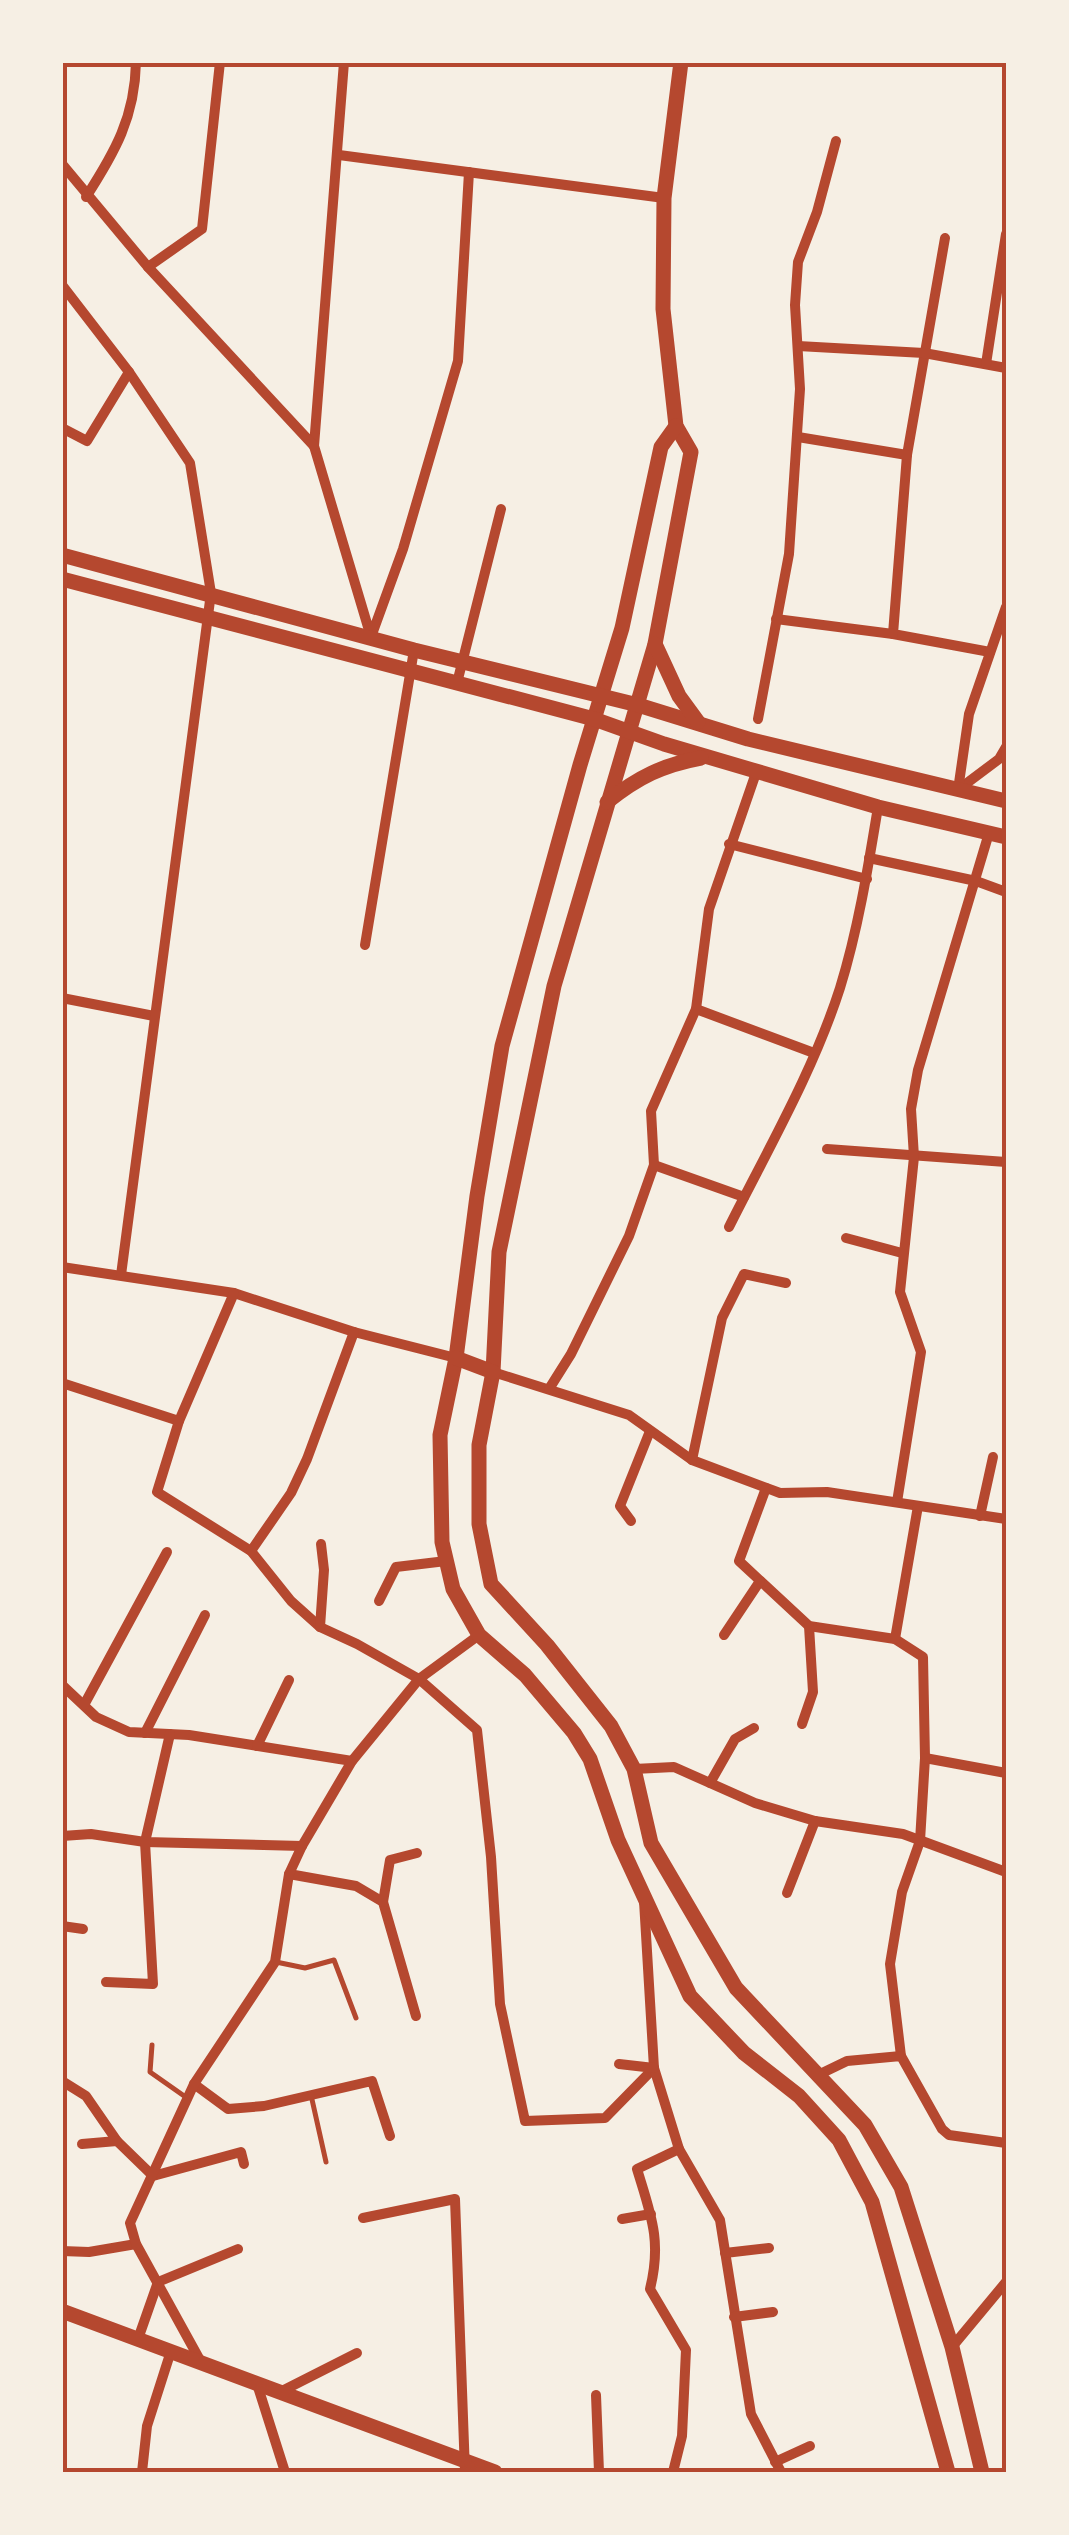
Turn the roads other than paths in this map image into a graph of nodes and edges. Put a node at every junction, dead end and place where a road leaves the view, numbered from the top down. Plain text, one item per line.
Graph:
1 (136, 62) edge
2 (220, 62) edge
3 (344, 62) edge
4 (681, 62) edge
5 (836, 141) dead end
6 (339, 155) junction
7 (62, 164) edge
8 (469, 172) junction
9 (86, 196) junction
10 (664, 198) junction
11 (1006, 234) edge
12 (945, 238) dead end
13 (148, 267) junction
14 (62, 285) edge
15 (62, 296) edge
16 (74, 301) junction
17 (798, 346) junction
18 (924, 353) junction
19 (986, 364) junction
20 (1006, 368) edge
21 (129, 372) junction
22 (676, 426) junction
23 (62, 428) edge
24 (798, 437) junction
25 (314, 446) junction
26 (908, 456) junction
27 (502, 509) dead end
28 (62, 555) edge
29 (62, 579) edge
30 (211, 593) junction
31 (1006, 607) edge
32 (207, 616) junction
33 (776, 618) junction
34 (893, 634) junction
35 (371, 637) junction
36 (655, 644) junction
37 (414, 650) junction
38 (990, 652) junction
39 (366, 658) junction
40 (463, 661) junction
41 (411, 670) junction
42 (457, 683) junction
43 (601, 696) junction
44 (638, 706) junction
45 (565, 712) junction
46 (594, 718) junction
47 (758, 719) dead end
48 (698, 722) junction
49 (630, 730) junction
50 (586, 746) junction
51 (1006, 747) edge
52 (708, 757) junction
53 (757, 770) junction
54 (958, 790) junction
55 (1006, 800) edge
56 (607, 802) junction
57 (878, 807) junction
58 (989, 833) junction
59 (1006, 838) edge
60 (730, 844) junction
61 (870, 858) junction
62 (867, 879) junction
63 (976, 880) junction
64 (1006, 892) edge
65 (365, 945) dead end
66 (62, 998) edge
67 (696, 1009) junction
68 (154, 1016) junction
69 (814, 1053) junction
70 (827, 1149) dead end
71 (914, 1156) junction
72 (1006, 1162) edge
73 (654, 1165) junction
74 (744, 1198) junction
75 (729, 1227) dead end
76 (846, 1238) dead end
77 (902, 1253) junction
78 (62, 1266) edge
79 (121, 1275) junction
80 (786, 1283) dead end
81 (234, 1293) junction
82 (354, 1332) junction
83 (456, 1358) junction
84 (493, 1372) junction
85 (62, 1383) edge
86 (549, 1389) junction
87 (179, 1421) junction
88 (650, 1431) junction
89 (993, 1456) dead end
90 (692, 1460) junction
91 (766, 1488) junction
92 (897, 1502) junction
93 (918, 1506) junction
94 (980, 1516) junction
95 (1006, 1519) edge
96 (631, 1521) dead end
97 (321, 1544) dead end
98 (251, 1550) junction
99 (167, 1552) dead end
100 (446, 1560) junction
101 (760, 1581) junction
102 (379, 1601) dead end
103 (205, 1615) dead end
104 (808, 1626) junction
105 (320, 1627) junction
106 (479, 1634) junction
107 (724, 1635) dead end
108 (895, 1638) junction
109 (419, 1679) junction
110 (290, 1680) dead end
111 (64, 1687) edge
112 (62, 1701) edge
113 (84, 1705) junction
114 (802, 1724) dead end
115 (754, 1728) dead end
116 (144, 1733) junction
117 (170, 1734) junction
118 (257, 1746) junction
119 (925, 1758) junction
120 (352, 1760) junction
121 (634, 1769) junction
122 (1006, 1773) edge
123 (710, 1783) junction
124 (815, 1821) junction
125 (62, 1836) edge
126 (920, 1841) junction
127 (145, 1842) junction
128 (302, 1846) junction
129 (417, 1853) dead end
130 (1006, 1872) edge
131 (289, 1874) junction
132 (788, 1893) dead end
133 (644, 1900) junction
134 (383, 1902) junction
135 (62, 1926) edge
136 (82, 1929) dead end
137 (275, 1962) junction
138 (106, 1982) dead end
139 (416, 2016) dead end
140 (356, 2018) dead end
141 (152, 2045) dead end
142 (901, 2056) junction
143 (619, 2064) dead end
144 (654, 2068) junction
145 (818, 2075) junction
146 (62, 2081) edge
147 (194, 2084) junction
148 (312, 2095) junction
149 (188, 2098) junction
150 (390, 2136) dead end
151 (117, 2142) junction
152 (82, 2144) dead end
153 (1006, 2144) edge
154 (678, 2149) junction
155 (242, 2158) dead end
156 (326, 2162) dead end
157 (153, 2176) junction
158 (901, 2188) junction
159 (872, 2202) junction
160 (650, 2214) junction
161 (363, 2218) dead end
162 (622, 2219) dead end
163 (136, 2244) junction
164 (769, 2248) dead end
165 (62, 2250) edge
166 (238, 2250) dead end
167 (725, 2253) junction
168 (158, 2282) junction
169 (1006, 2282) edge
170 (62, 2311) edge
171 (773, 2312) dead end
172 (734, 2317) junction
173 (138, 2339) junction
174 (952, 2347) junction
175 (171, 2351) junction
176 (357, 2354) dead end
177 (201, 2362) junction
178 (258, 2384) junction
179 (280, 2392) junction
180 (596, 2394) dead end
181 (810, 2446) dead end
182 (465, 2467) edge
183 (778, 2467) edge
184 (142, 2472) edge
185 (286, 2472) edge
186 (495, 2472) edge
187 (598, 2472) edge
188 (673, 2472) edge
189 (948, 2472) edge
190 (982, 2472) edge

1 - 9 street
2 - 13 street
3 - 6 street
4 - 10 main road
5 - 17 street
6 - 8 street
6 - 25 street
7 - 9 street
8 - 10 street
8 - 35 street
9 - 13 street
10 - 22 main road
11 - 19 street
12 - 18 street
13 - 25 street
14 - 16 street
15 - 16 street
16 - 21 street
17 - 18 street
17 - 24 street
18 - 19 street
18 - 26 street
19 - 20 street
21 - 23 street
21 - 30 street
22 - 36 main road
22 - 43 main road
24 - 26 street
24 - 33 street
25 - 35 street
26 - 34 street
27 - 40 street
28 - 30 main road
29 - 32 main road
30 - 32 street
30 - 35 main road
31 - 38 street
32 - 39 main road
32 - 68 street
33 - 34 street
33 - 47 street
34 - 38 street
35 - 37 main road
35 - 39 street
36 - 44 main road
36 - 48 main road
37 - 40 main road
37 - 41 street
38 - 54 street
39 - 41 main road
40 - 42 street
40 - 43 main road
41 - 42 main road
41 - 65 street
42 - 45 main road
43 - 44 main road
43 - 46 main road
44 - 48 main road
44 - 49 main road
45 - 46 main road
45 - 50 main road
46 - 49 main road
46 - 50 main road
48 - 54 main road
49 - 52 main road
49 - 56 main road
50 - 83 main road
51 - 54 street
52 - 53 main road
52 - 56 main road
53 - 57 main road
53 - 60 street
54 - 55 main road
56 - 84 main road
57 - 58 main road
57 - 61 street
58 - 59 main road
58 - 63 street
60 - 62 street
60 - 67 street
61 - 62 street
61 - 63 street
62 - 69 street
63 - 64 street
63 - 71 street
66 - 68 street
67 - 69 street
67 - 73 street
68 - 79 street
69 - 74 street
70 - 71 street
71 - 72 street
71 - 77 street
73 - 74 street
73 - 86 street
74 - 75 street
76 - 77 street
77 - 92 street
78 - 79 street
79 - 81 street
80 - 90 street
81 - 82 street
81 - 87 street
82 - 83 street
82 - 98 street
83 - 84 main road
83 - 100 main road
84 - 86 street
84 - 121 main road
85 - 87 street
86 - 88 street
87 - 98 street
88 - 90 street
88 - 96 street
89 - 94 street
90 - 91 street
91 - 92 street
91 - 101 street
92 - 93 street
93 - 94 street
93 - 108 street
94 - 95 street
97 - 105 street
98 - 105 street
99 - 113 street
100 - 102 street
100 - 106 main road
101 - 104 street
101 - 107 street
103 - 116 street
104 - 108 street
104 - 114 street
105 - 109 street
106 - 109 street
106 - 133 main road
108 - 119 street
109 - 120 street
109 - 144 street
110 - 118 street
111 - 112 street
111 - 113 street
113 - 116 street
115 - 123 street
116 - 117 street
117 - 118 street
117 - 127 street
118 - 120 street
119 - 122 street
119 - 126 street
120 - 128 street
121 - 123 street
121 - 145 main road
123 - 124 street
124 - 126 street
124 - 132 street
125 - 127 street
126 - 130 street
126 - 142 street
127 - 128 street
127 - 138 street
128 - 131 street
129 - 134 street
131 - 134 street
131 - 137 street
133 - 144 street
133 - 159 main road
134 - 139 street
135 - 136 street
137 - 140 lane
137 - 147 street
141 - 149 lane
142 - 145 street
142 - 153 street
143 - 144 street
144 - 154 street
145 - 158 main road
146 - 151 street
147 - 148 street
147 - 149 street
148 - 150 street
148 - 156 lane
149 - 157 street
151 - 152 street
151 - 157 street
154 - 160 street
154 - 167 street
155 - 157 street
157 - 163 street
158 - 159 main road
158 - 174 main road
159 - 189 main road
160 - 162 street
160 - 188 street
161 - 182 street
163 - 165 street
163 - 168 street
164 - 167 street
166 - 168 street
167 - 172 street
168 - 173 street
168 - 177 street
169 - 174 street
170 - 173 main road
171 - 172 street
172 - 183 street
173 - 175 main road
174 - 190 main road
175 - 177 main road
175 - 184 street
176 - 179 street
177 - 178 main road
178 - 179 main road
178 - 185 street
179 - 182 main road
180 - 187 street
181 - 183 street
182 - 186 main road

